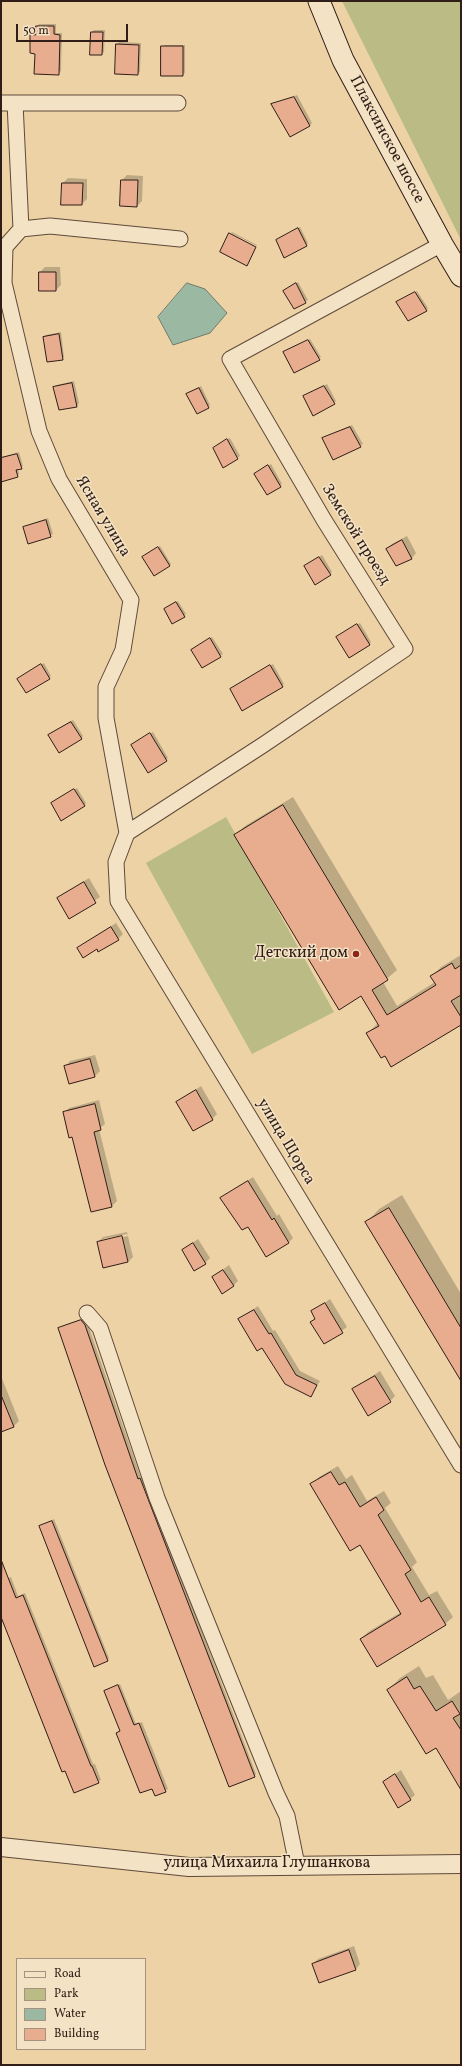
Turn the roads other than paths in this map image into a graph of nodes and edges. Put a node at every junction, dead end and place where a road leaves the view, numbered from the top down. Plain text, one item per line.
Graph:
1 (319, 1) edge
2 (8, 103) edge
3 (178, 103) dead end
4 (21, 229) junction
5 (180, 239) dead end
6 (442, 244) junction
7 (461, 276) edge
8 (126, 830) junction
9 (86, 1313) dead end
10 (461, 1465) edge
11 (1, 1848) edge
12 (461, 1864) edge
13 (297, 1866) junction

1 - 6 main road, Плаксинское шоссе
2 - 3 street
2 - 4 street
4 - 5 street
4 - 8 street, Ясная улица
6 - 7 main road, Плаксинское шоссе
6 - 8 street, Земской проезд
8 - 10 street, улица Щорса
9 - 13 street
11 - 13 street, улица Михаила Глушанкова
12 - 13 street, улица Михаила Глушанкова

